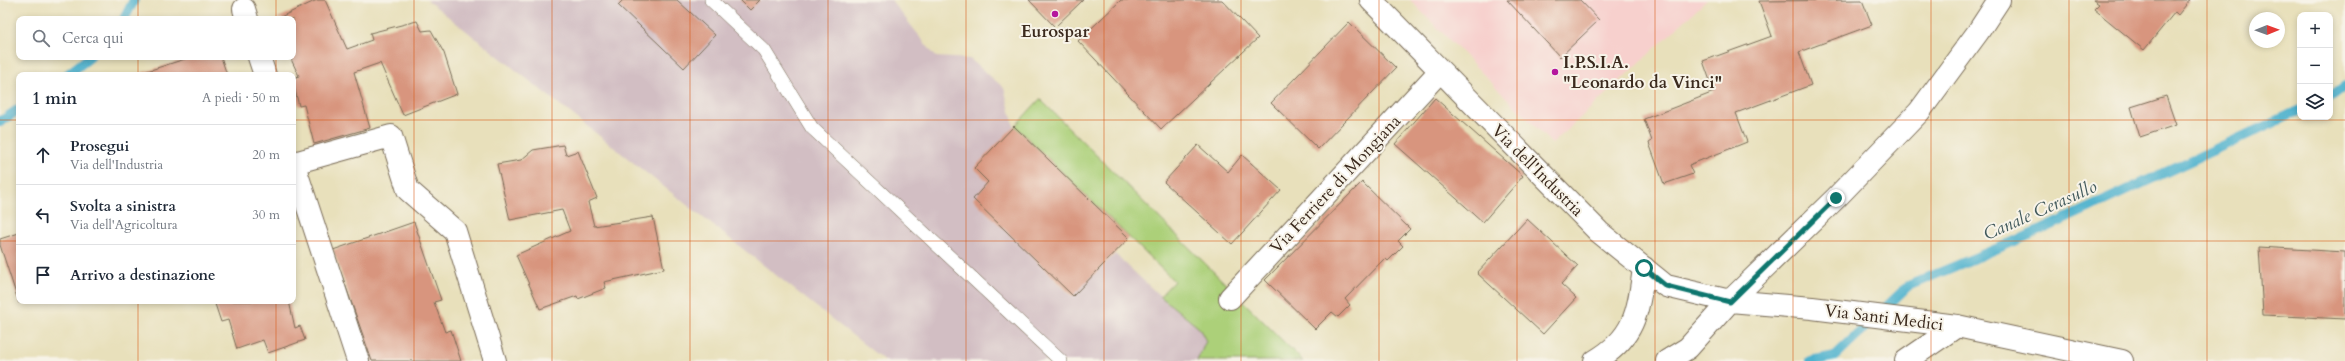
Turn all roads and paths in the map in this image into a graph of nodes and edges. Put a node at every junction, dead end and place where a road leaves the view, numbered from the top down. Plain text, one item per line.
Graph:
1 (711, 0) edge
2 (1371, 0) edge
3 (1998, 0) edge
4 (260, 60) edge
5 (1440, 71) junction
6 (264, 72) edge
7 (296, 161) edge
8 (296, 171) edge
9 (1644, 268) junction
10 (1230, 298) dead end
11 (1730, 302) junction
12 (1957, 326) junction
13 (358, 361) edge
14 (495, 361) edge
15 (1061, 361) edge
16 (1595, 361) edge
17 (1667, 361) edge
18 (1906, 361) edge
19 (2122, 361) edge

1 - 15 lane
2 - 5 street, Via dell'Industria
3 - 11 street
4 - 6 street
5 - 9 street, Via dell'Industria
5 - 10 street, Via Ferriere di Mongiana
7 - 14 street
8 - 13 street
9 - 11 street, Via dell'Industria
9 - 16 street
11 - 12 street, Via Santi Medici
11 - 17 street
12 - 18 street
12 - 19 street, Via Santi Medici

